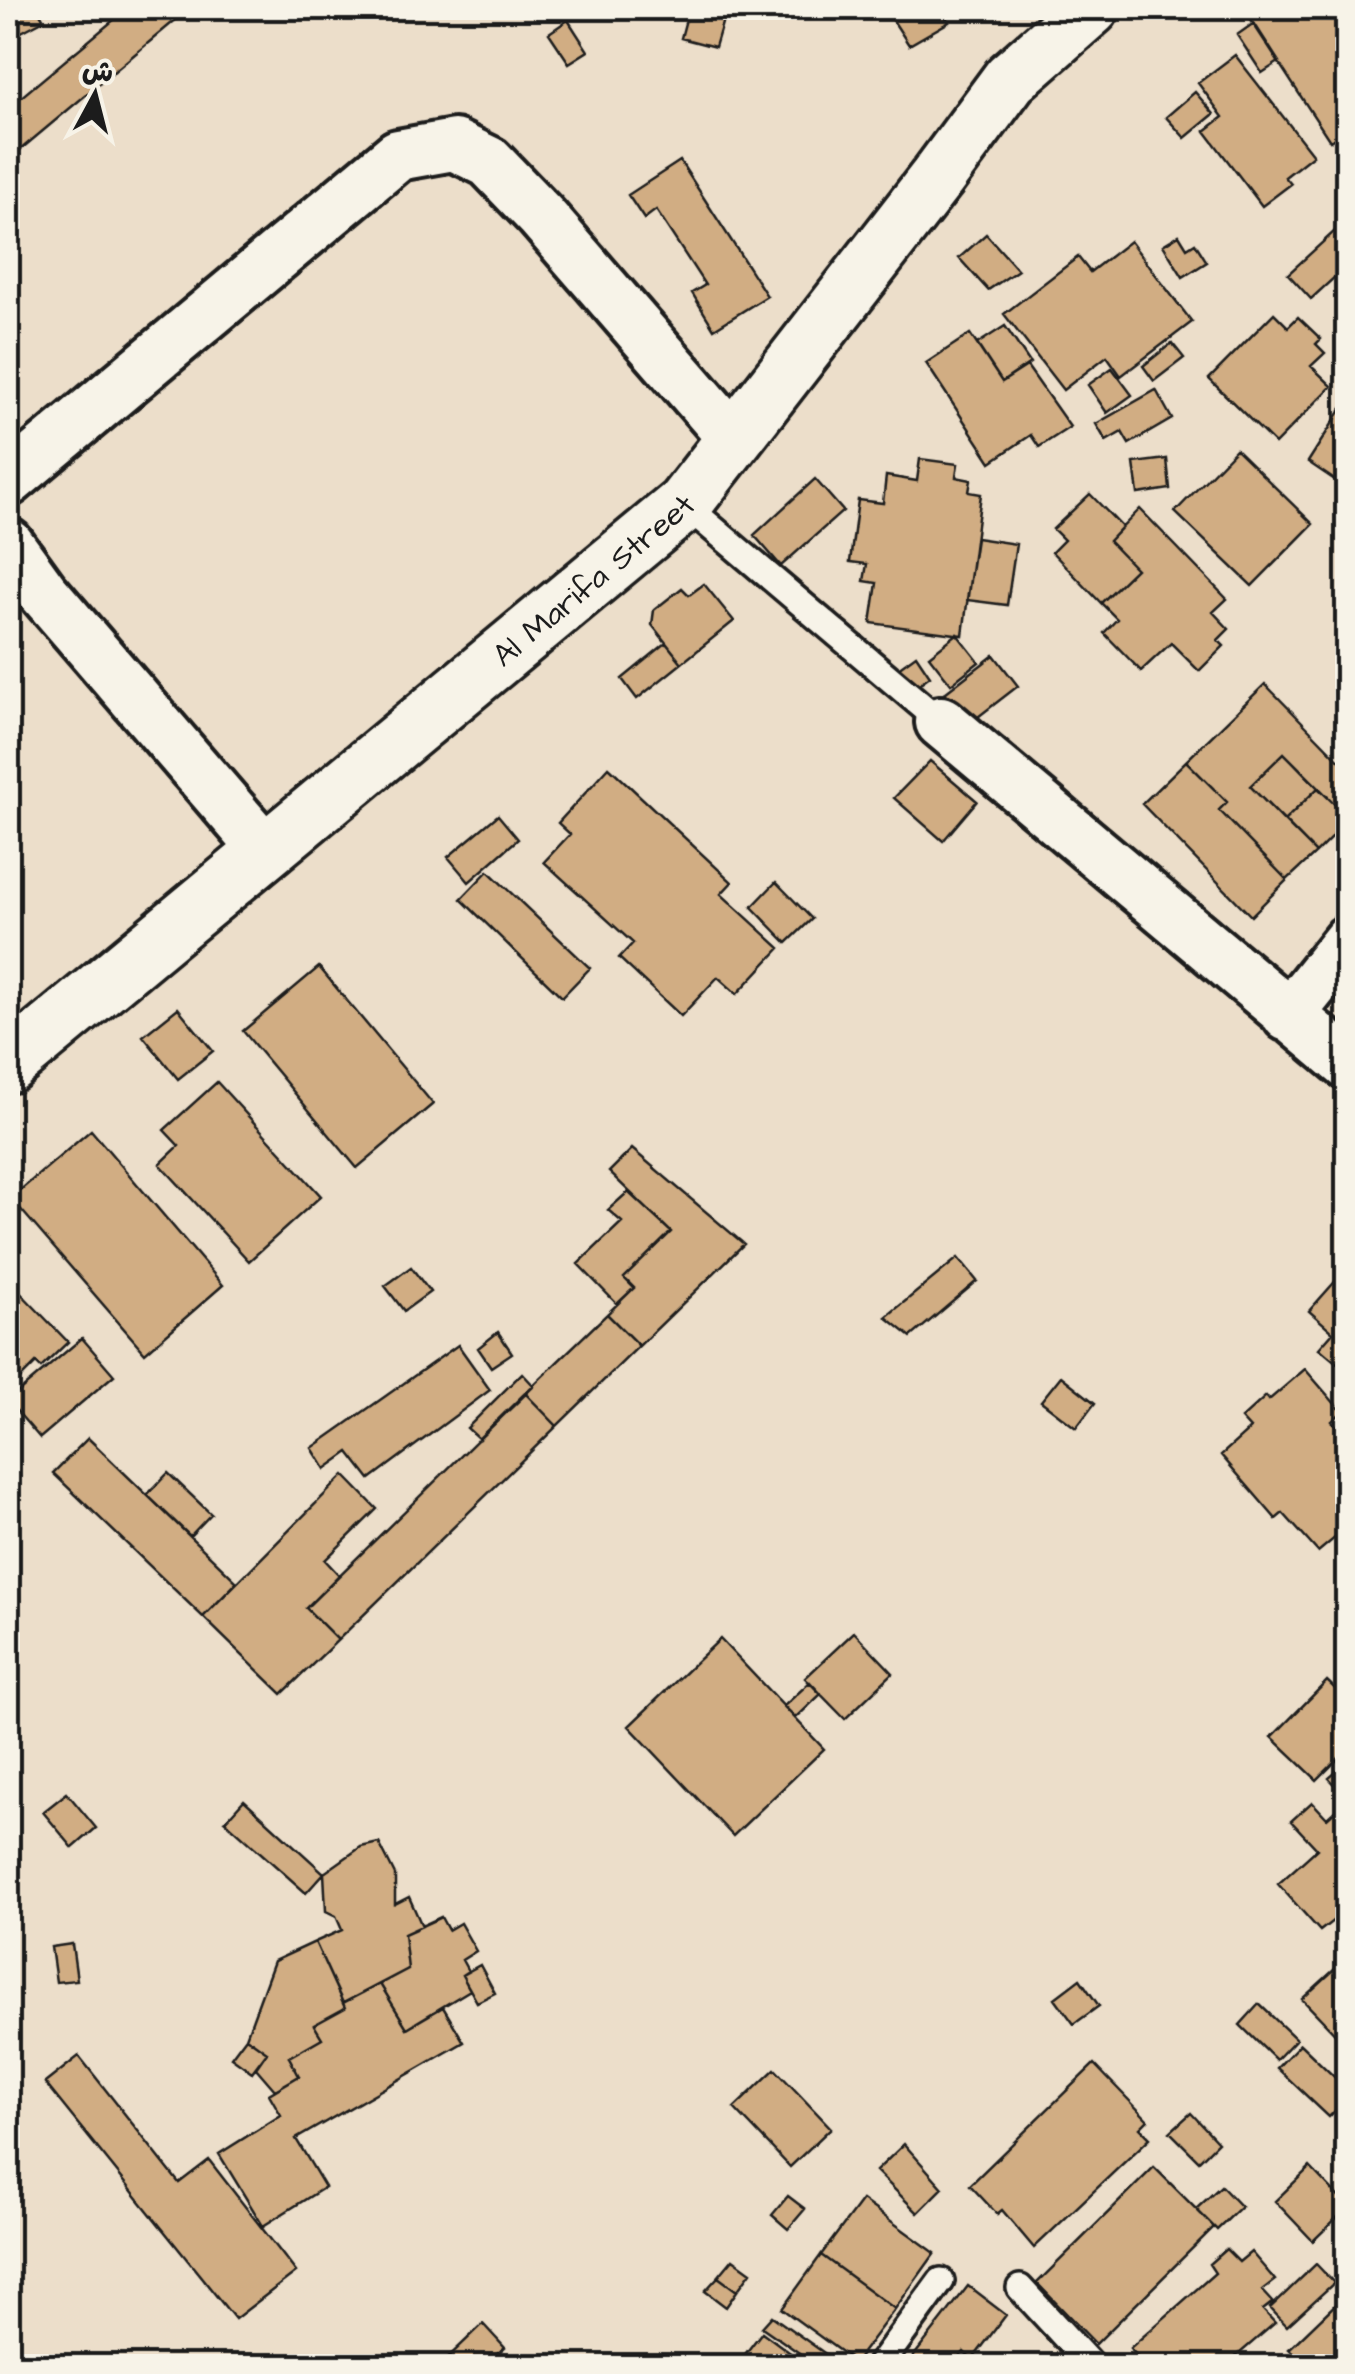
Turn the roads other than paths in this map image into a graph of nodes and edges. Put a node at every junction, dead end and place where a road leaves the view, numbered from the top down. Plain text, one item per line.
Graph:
1 (1091, 8) edge
2 (734, 439) junction
3 (8, 480) edge
4 (684, 504) junction
5 (8, 544) edge
6 (941, 722) joint
7 (266, 851) junction
8 (1348, 941) edge
9 (1288, 1016) junction
10 (8, 1064) edge
11 (1348, 1064) edge
12 (940, 2281) dead end
13 (1020, 2288) dead end
14 (878, 2366) edge
15 (1092, 2366) edge

1 - 2 street, Al Marifa Street
2 - 3 street
2 - 4 street, Al Marifa Street
4 - 6 lane
4 - 7 street, Al Marifa Street
5 - 7 street
6 - 9 street
7 - 10 street, Al Marifa Street
8 - 9 street
9 - 11 street
12 - 14 lane
13 - 15 lane

